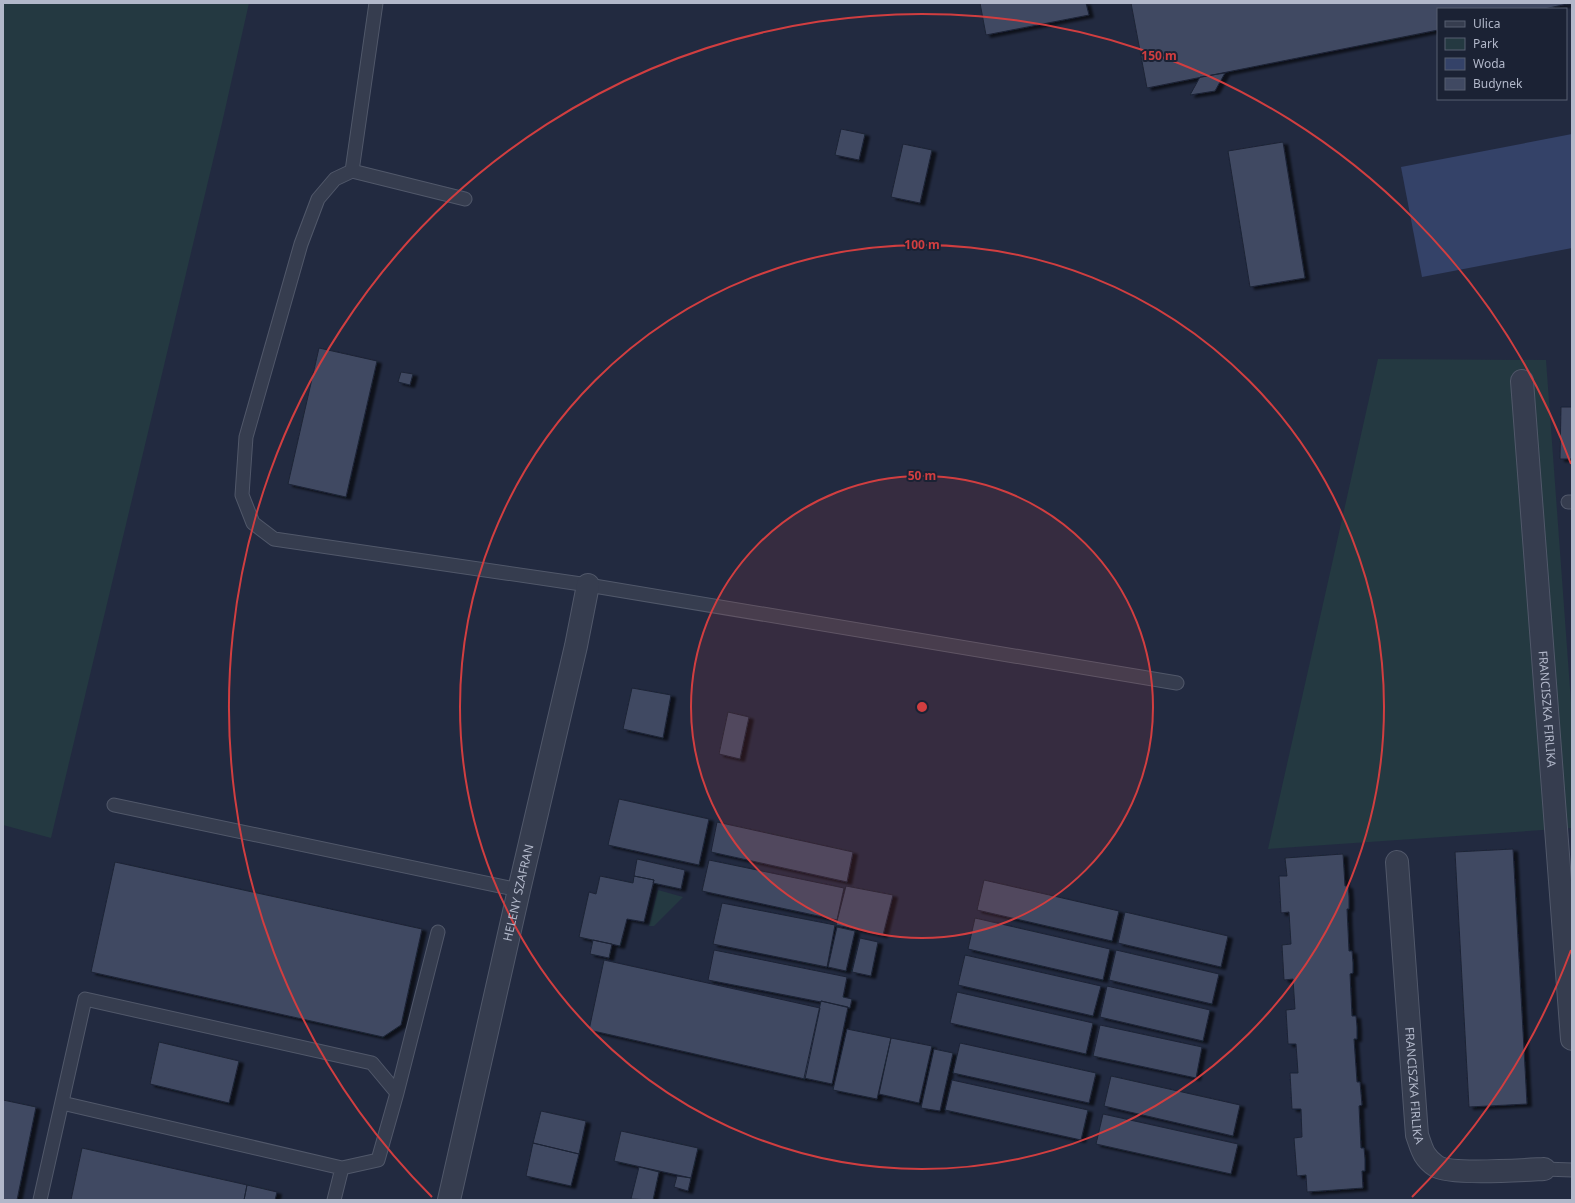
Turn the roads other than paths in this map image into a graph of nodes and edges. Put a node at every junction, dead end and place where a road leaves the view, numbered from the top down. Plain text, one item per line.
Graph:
1 (376, 3) edge
2 (352, 171) junction
3 (465, 198) dead end
4 (1522, 380) dead end
5 (588, 585) junction
6 (1177, 683) dead end
7 (114, 805) dead end
8 (1397, 862) dead end
9 (519, 890) junction
10 (438, 932) dead end
11 (1572, 1038) edge
12 (397, 1093) junction
13 (62, 1103) junction
14 (342, 1168) junction
15 (1544, 1169) joint
16 (1572, 1170) edge
17 (40, 1200) edge
18 (334, 1200) edge
19 (449, 1200) edge

1 - 2 lane
2 - 3 lane
2 - 5 lane
4 - 11 street, FRANCISZKA FIRLIKA
5 - 6 lane
5 - 9 street, HELENY SZAFRAN
7 - 9 lane
8 - 15 street, FRANCISZKA FIRLIKA
9 - 19 street, HELENY SZAFRAN
10 - 12 lane
12 - 13 lane
12 - 14 lane
13 - 14 lane
13 - 17 lane
14 - 18 lane
15 - 16 lane, FRANCISZKA FIRLIKA

